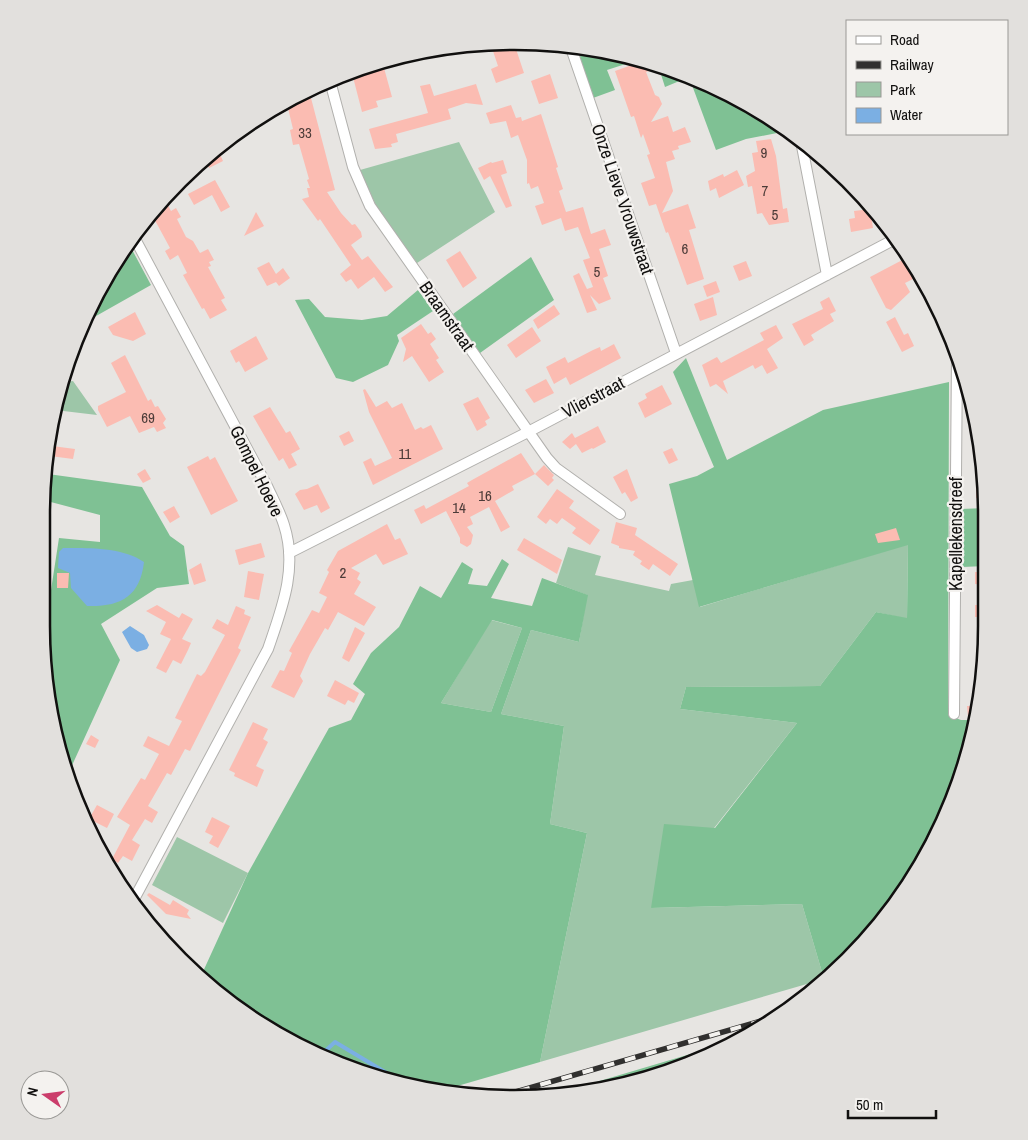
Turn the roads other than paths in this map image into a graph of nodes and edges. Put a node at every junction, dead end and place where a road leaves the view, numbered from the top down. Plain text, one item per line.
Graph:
1 (573, 54) edge
2 (332, 87) edge
3 (803, 151) edge
4 (889, 242) edge
5 (137, 243) edge
6 (827, 275) junction
7 (676, 353) junction
8 (957, 377) edge
9 (528, 432) junction
10 (620, 514) dead end
11 (289, 553) junction
12 (954, 714) dead end
13 (136, 895) edge

1 - 7 street, Onze Lieve Vrouwstraat
2 - 9 street, Braamstraat
3 - 6 street
4 - 6 street, Vlierstraat
5 - 11 street, Gompel Hoeve
6 - 7 street, Vlierstraat
7 - 9 street, Vlierstraat
8 - 12 street, Kapellekensdreef
9 - 10 street, Braamstraat
9 - 11 street, Vlierstraat
11 - 13 street, Gompel Hoeve

